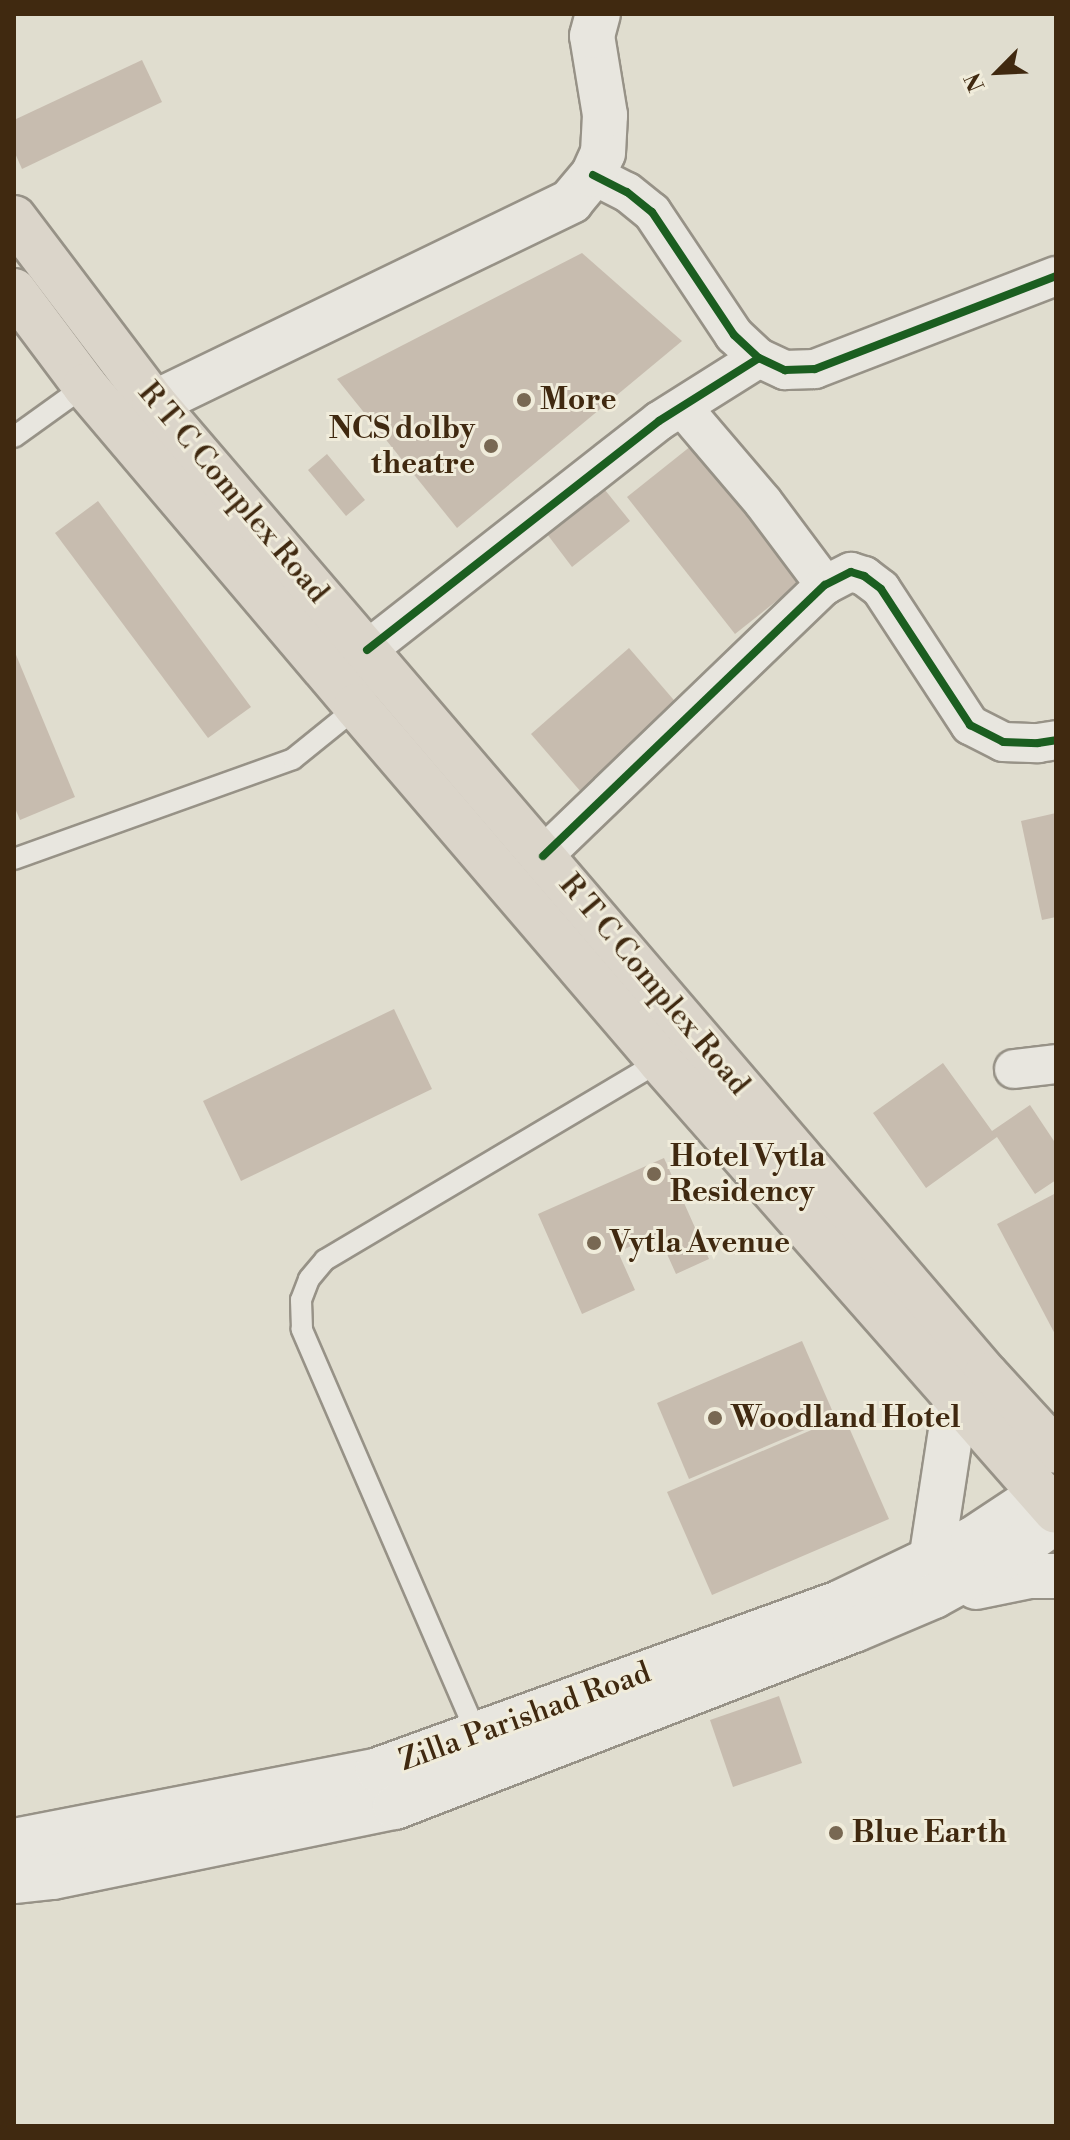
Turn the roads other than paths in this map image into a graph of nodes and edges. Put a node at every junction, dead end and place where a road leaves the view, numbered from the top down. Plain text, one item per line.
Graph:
1 (598, 14) edge
2 (593, 175) junction
3 (14, 218) edge
4 (1056, 276) edge
5 (14, 291) edge
6 (759, 358) junction
7 (85, 386) junction
8 (154, 403) junction
9 (683, 408) junction
10 (115, 422) junction
11 (14, 437) edge
12 (825, 585) junction
13 (367, 650) junction
14 (400, 688) junction
15 (356, 706) junction
16 (1056, 740) edge
17 (543, 856) junction
18 (14, 859) edge
19 (660, 1061) junction
20 (1056, 1064) edge
21 (1014, 1069) dead end
22 (956, 1397) junction
23 (1056, 1451) edge
24 (1044, 1503) edge
25 (1056, 1576) edge
26 (932, 1578) junction
27 (485, 1754) junction
28 (14, 1841) edge
29 (14, 1881) edge

1 - 2 main road
2 - 6 street
2 - 8 main road
3 - 8 main road, R T C Complex Road
4 - 6 street
5 - 7 main road, R T C Complex Road
6 - 9 street
7 - 10 main road, R T C Complex Road
7 - 11 lane
8 - 10 main road
8 - 13 main road, R T C Complex Road
9 - 12 street
9 - 13 street
10 - 15 main road, R T C Complex Road
12 - 16 street
12 - 17 street
13 - 14 main road, R T C Complex Road
14 - 15 lane
14 - 17 main road, R T C Complex Road
15 - 18 lane
15 - 19 main road, R T C Complex Road
17 - 23 main road, R T C Complex Road
19 - 22 main road, R T C Complex Road
19 - 27 lane
20 - 21 street
22 - 24 main road, R T C Complex Road
22 - 26 main road
24 - 26 main road
25 - 26 main road
26 - 27 main road, Zilla Parishad Road
27 - 28 main road, Zilla Parishad Road
27 - 29 main road, Zilla Parishad Road

